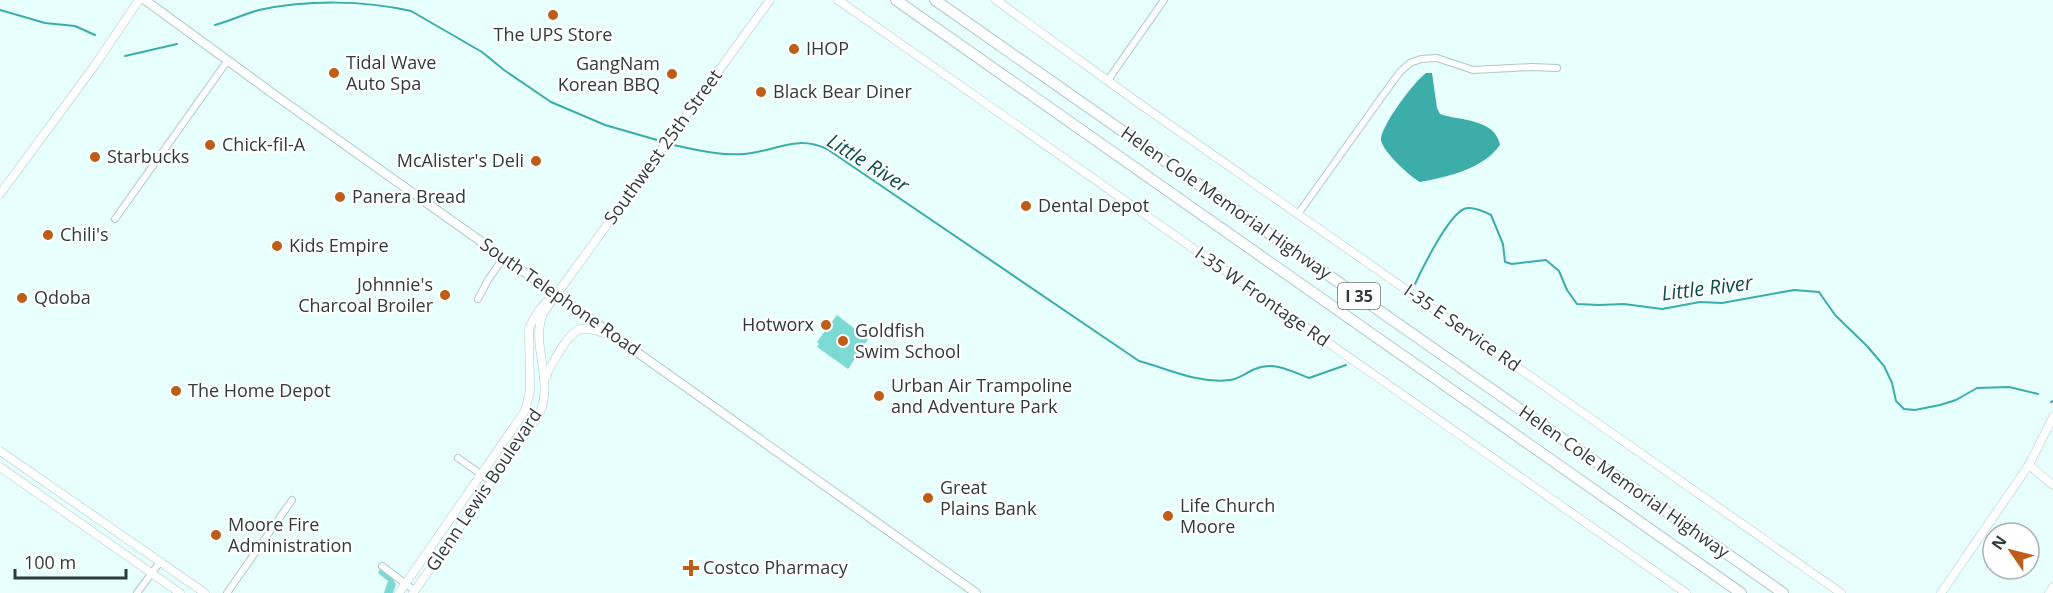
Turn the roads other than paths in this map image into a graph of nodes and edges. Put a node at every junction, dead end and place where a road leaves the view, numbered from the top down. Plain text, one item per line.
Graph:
1 (139, 0) edge
2 (145, 0) edge
3 (770, 0) edge
4 (838, 0) edge
5 (896, 0) edge
6 (935, 0) edge
7 (996, 0) edge
8 (1164, 0) edge
9 (228, 60) junction
10 (1557, 68) dead end
11 (1108, 80) junction
12 (0, 194) edge
13 (1298, 214) junction
14 (115, 219) dead end
15 (504, 257) junction
16 (557, 295) junction
17 (478, 299) dead end
18 (615, 337) junction
19 (545, 384) junction
20 (2053, 417) edge
21 (0, 451) edge
22 (458, 458) dead end
23 (2029, 465) junction
24 (0, 467) edge
25 (481, 474) junction
26 (492, 482) junction
27 (2053, 485) edge
28 (292, 500) dead end
29 (160, 562) junction
30 (382, 566) dead end
31 (152, 573) junction
32 (405, 583) junction
33 (2053, 587) edge
34 (414, 592) edge
35 (137, 593) edge
36 (180, 593) edge
37 (205, 593) edge
38 (227, 593) edge
39 (399, 593) edge
40 (976, 593) edge
41 (1686, 593) edge
42 (1741, 593) edge
43 (1783, 593) edge
44 (1841, 593) edge
45 (1941, 593) edge
46 (2049, 593) edge

1 - 12 street
2 - 9 main road, South Telephone Road
3 - 16 street, Southwest 25th Street
4 - 41 street, I-35 W Frontage Rd
5 - 42 highway, Helen Cole Memorial Highway / I 35
6 - 43 highway, Helen Cole Memorial Highway / I 35
7 - 11 street, I-35 E Service Rd
8 - 11 street
9 - 14 street
9 - 15 main road, South Telephone Road
10 - 13 street
11 - 13 street, I-35 E Service Rd
13 - 44 street, I-35 E Service Rd
15 - 16 main road, South Telephone Road
15 - 17 street
16 - 18 main road, South Telephone Road
16 - 19 street, Glenn Lewis Boulevard
16 - 25 street, Glenn Lewis Boulevard
18 - 19 street, Glenn Lewis Boulevard
18 - 40 main road, South Telephone Road
19 - 26 street, Glenn Lewis Boulevard
20 - 23 street
21 - 29 street
22 - 25 street
23 - 27 street
23 - 45 street
24 - 31 street
25 - 26 street
25 - 32 street, Glenn Lewis Boulevard
26 - 34 street, Glenn Lewis Boulevard
28 - 38 street
29 - 31 street
29 - 37 street
30 - 32 street
31 - 35 street
31 - 36 street
32 - 34 street
32 - 39 street, Glenn Lewis Boulevard
33 - 46 street

